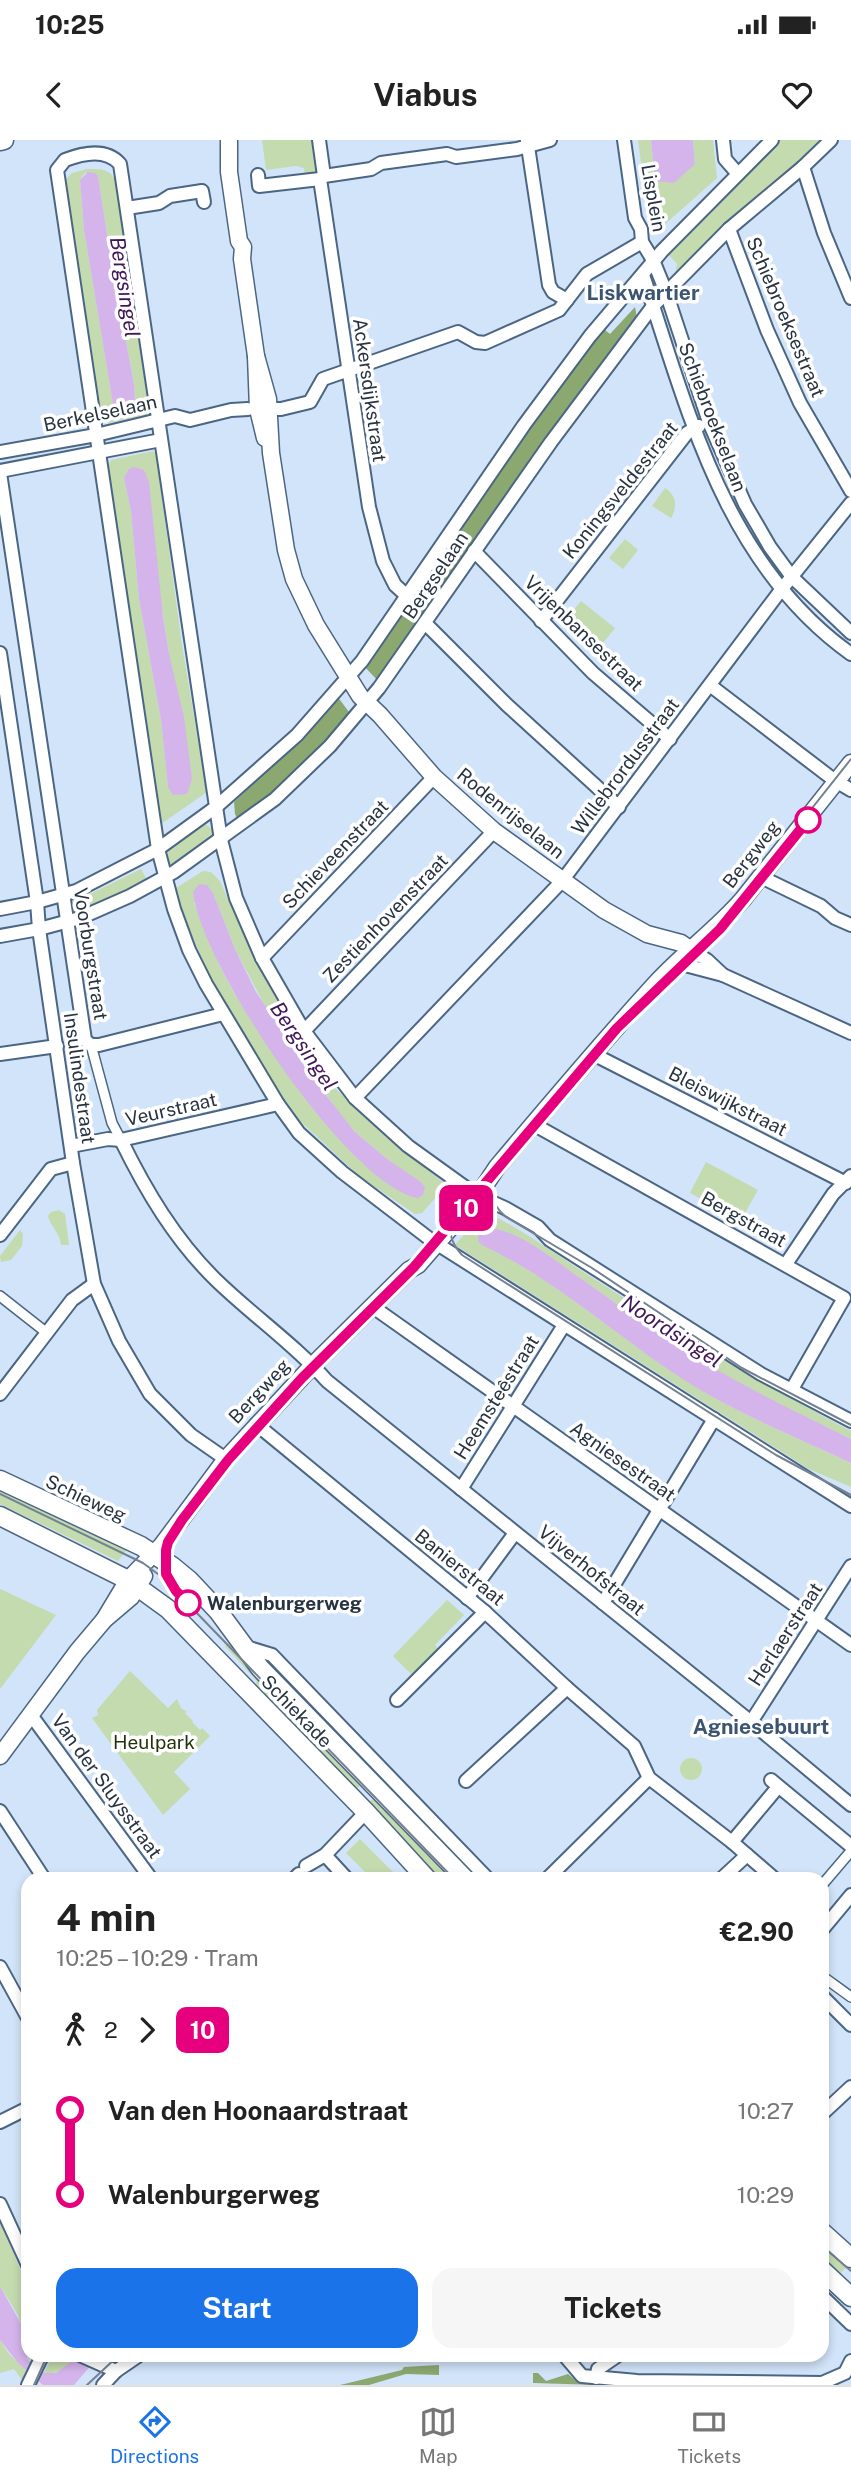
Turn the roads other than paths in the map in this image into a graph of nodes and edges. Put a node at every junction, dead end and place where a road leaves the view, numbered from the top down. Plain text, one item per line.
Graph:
1 (219, 140) edge
2 (229, 140) edge
3 (318, 140) edge
4 (550, 140) edge
5 (624, 140) edge
6 (723, 140) edge
7 (772, 140) edge
8 (831, 140) edge
9 (527, 142) edge
10 (803, 167) junction
11 (229, 172) junction
12 (738, 174) junction
13 (322, 178) junction
14 (259, 185) dead end
15 (204, 202) dead end
16 (127, 208) junction
17 (729, 229) junction
18 (642, 242) junction
19 (653, 260) junction
20 (643, 275) junction
21 (666, 292) junction
22 (851, 298) edge
23 (563, 305) junction
24 (653, 306) junction
25 (348, 371) junction
26 (259, 409) junction
27 (158, 421) junction
28 (709, 422) junction
29 (693, 429) junction
30 (96, 435) junction
31 (161, 440) junction
32 (0, 452) edge
33 (99, 453) junction
34 (0, 472) edge
35 (851, 491) edge
36 (851, 503) edge
37 (474, 551) junction
38 (792, 577) junction
39 (781, 590) junction
40 (407, 596) junction
41 (541, 621) junction
42 (426, 624) junction
43 (851, 633) edge
44 (0, 653) edge
45 (851, 654) edge
46 (348, 679) junction
47 (711, 686) junction
48 (366, 703) junction
49 (670, 739) junction
50 (6, 745) edge
51 (851, 763) edge
52 (434, 777) junction
53 (844, 786) edge
54 (216, 807) junction
55 (619, 807) junction
56 (494, 831) junction
57 (221, 840) junction
58 (158, 849) junction
59 (166, 877) junction
60 (761, 877) junction
61 (562, 881) junction
62 (62, 895) junction
63 (37, 902) junction
64 (0, 909) edge
65 (67, 921) junction
66 (851, 925) edge
67 (39, 929) junction
68 (0, 936) edge
69 (262, 958) junction
70 (688, 958) junction
71 (223, 1014) junction
72 (304, 1031) junction
73 (851, 1033) edge
74 (91, 1045) junction
75 (57, 1046) junction
76 (0, 1054) edge
77 (593, 1054) junction
78 (355, 1098) junction
79 (278, 1104) junction
80 (533, 1124) junction
81 (121, 1140) junction
82 (71, 1146) junction
83 (73, 1163) junction
84 (848, 1179) edge
85 (474, 1193) junction
86 (0, 1235) edge
87 (433, 1241) junction
88 (786, 1264) junction
89 (94, 1284) junction
90 (0, 1296) edge
91 (373, 1307) junction
92 (564, 1325) junction
93 (47, 1333) junction
94 (312, 1364) junction
95 (792, 1390) junction
96 (0, 1394) edge
97 (513, 1408) junction
98 (714, 1419) junction
99 (851, 1421) edge
100 (256, 1424) junction
101 (227, 1460) junction
102 (0, 1480) edge
103 (461, 1489) junction
104 (851, 1506) edge
105 (658, 1509) junction
106 (0, 1517) edge
107 (515, 1533) junction
108 (154, 1554) junction
109 (851, 1566) edge
110 (132, 1583) junction
111 (467, 1598) junction
112 (603, 1603) junction
113 (485, 1612) junction
114 (817, 1621) junction
115 (851, 1645) edge
116 (246, 1647) junction
117 (567, 1688) junction
118 (397, 1700) dead end
119 (31, 1715) junction
120 (751, 1722) junction
121 (0, 1756) edge
122 (649, 1778) junction
123 (466, 1781) dead end
124 (851, 1805) edge
125 (0, 1811) edge
126 (366, 1812) junction
127 (732, 1842) junction
128 (851, 1849) edge
129 (325, 1855) junction
130 (747, 1855) junction
131 (40, 1872) edge
132 (146, 1872) edge
133 (300, 1872) edge
134 (341, 1872) edge
135 (421, 1872) edge
136 (458, 1872) edge
137 (481, 1872) edge
138 (554, 1872) edge
139 (729, 1872) edge
140 (767, 1872) edge
141 (829, 1876) edge
142 (851, 1895) edge
143 (829, 1919) edge
144 (0, 1967) edge
145 (829, 1981) edge
146 (851, 1997) edge
147 (829, 2003) edge
148 (21, 2005) edge
149 (851, 2025) edge
150 (851, 2087) edge
151 (829, 2108) edge
152 (21, 2112) edge
153 (0, 2122) edge
154 (0, 2204) edge
155 (829, 2238) edge
156 (21, 2250) edge
157 (851, 2258) edge
158 (829, 2277) edge
159 (851, 2297) edge
160 (829, 2303) edge
161 (851, 2324) edge
162 (851, 2361) edge
163 (95, 2362) edge
164 (129, 2362) edge
165 (570, 2362) edge
166 (608, 2362) edge
167 (116, 2371) junction
168 (596, 2378) junction
169 (103, 2385) edge

1 - 11 street
2 - 11 street
3 - 13 street, Ackersdijkstraat
4 - 9 street
5 - 18 street, Lisplein
6 - 12 street
7 - 12 street, Bergselaan
8 - 10 street, Bergselaan
9 - 13 street
9 - 23 street
10 - 17 street, Bergselaan
10 - 22 street
11 - 26 street, Rodenrijselaan
12 - 19 street, Bergselaan
13 - 14 street
13 - 25 street, Ackersdijkstraat
15 - 16 street
16 - 27 street
16 - 30 street
17 - 21 street, Bergselaan
17 - 35 street, Schiebroeksestraat
18 - 19 street, Lisplein
18 - 23 street
19 - 20 street, Bergselaan
19 - 21 street, Schiebroekselaan
20 - 24 street, Schiebroekselaan
20 - 40 street, Bergselaan
21 - 24 street, Bergselaan
21 - 28 street, Schiebroekselaan
23 - 25 street, Berkelselaan
24 - 29 street, Schiebroekselaan
24 - 37 street, Bergselaan
25 - 26 street, Berkelselaan
25 - 40 street, Ackersdijkstraat
26 - 27 street, Berkelselaan
26 - 46 street, Rodenrijselaan
27 - 30 street, Berkelselaan
27 - 31 street
28 - 29 street, Koningsveldestraat
28 - 38 street, Schiebroekselaan
29 - 39 street, Schiebroekselaan
29 - 41 street, Koningsveldestraat
30 - 32 street, Berkelselaan
30 - 33 street
31 - 33 street, Berkelselaan
31 - 54 street
33 - 34 street, Berkelselaan
33 - 58 street
34 - 62 street, Voorburgstraat
36 - 38 street, Willebrordusstraat
37 - 41 street, Vrijenbansestraat
37 - 42 street, Bergselaan
38 - 39 street, Willebrordusstraat
38 - 43 street, Schiebroekselaan
39 - 45 street, Schiebroekselaan
39 - 47 street, Willebrordusstraat
40 - 46 street, Bergselaan
41 - 49 street, Vrijenbansestraat
42 - 48 street, Bergselaan
42 - 55 street
44 - 50 street, Insulindestraat
46 - 48 street, Rodenrijselaan
46 - 54 street, Bergselaan
47 - 49 street, Willebrordusstraat
47 - 53 street
48 - 52 street, Rodenrijselaan
48 - 57 street, Bergselaan
49 - 55 street, Willebrordusstraat
50 - 63 street, Insulindestraat
51 - 53 street, Bergweg
52 - 56 street, Rodenrijselaan
52 - 69 street, Schieveenstraat
53 - 60 street, Bergweg
54 - 57 street
54 - 58 street, Bergselaan
55 - 61 street, Willebrordusstraat
56 - 61 street, Rodenrijselaan
56 - 72 street, Zestienhovenstraat
57 - 59 street, Bergselaan
57 - 69 street
58 - 59 street
58 - 62 street, Bergselaan
59 - 65 street, Bergselaan
59 - 71 street
60 - 66 street
60 - 70 street, Bergweg
61 - 70 street, Rodenrijselaan
61 - 78 street, Willebrordusstraat
62 - 63 street, Bergselaan
62 - 65 street, Voorburgstraat
63 - 64 street, Bergselaan
63 - 67 street, Insulindestraat
65 - 67 street, Bergselaan
65 - 74 street, Voorburgstraat
67 - 68 street, Bergselaan
67 - 75 street, Insulindestraat
69 - 72 street
70 - 73 street
70 - 77 street, Bergweg
71 - 74 street
71 - 79 street
72 - 78 street
74 - 81 street, Voorburgstraat
75 - 76 street
75 - 82 street, Insulindestraat
77 - 80 street, Bergweg
77 - 84 street, Bleiswijkstraat
78 - 85 street
79 - 81 street, Veurstraat
79 - 87 street
80 - 85 street, Bergweg
80 - 88 street, Bergstraat
81 - 82 street, Veurstraat
81 - 94 street, Voorburgstraat
82 - 83 street, Insulindestraat
83 - 86 street
83 - 89 street, Insulindestraat
84 - 88 street
85 - 87 street, Bergweg
85 - 95 street
87 - 91 street, Bergweg
87 - 92 street
88 - 95 street, Bergstraat
89 - 93 street
89 - 101 street, Insulindestraat
90 - 93 street
91 - 94 street, Bergweg
91 - 97 street, Agniesestraat
92 - 97 street, Heemsteêstraat
92 - 98 street
93 - 96 street
94 - 100 street, Bergweg
94 - 103 street, Vijverhofstraat
95 - 99 street
97 - 103 street, Heemsteêstraat
97 - 105 street, Agniesestraat
98 - 104 street
98 - 105 street
100 - 101 street, Bergweg
100 - 111 street, Banierstraat
101 - 108 street, Bergweg
102 - 108 main road, Schieweg
103 - 107 street, Vijverhofstraat
105 - 112 street
105 - 114 street, Agniesestraat
106 - 110 main road
107 - 111 street
107 - 112 street, Vijverhofstraat
108 - 110 street, Bergweg
108 - 116 main road, Schiekade
109 - 114 street, Herlaerstraat
110 - 119 street
110 - 126 main road, Schiekade
111 - 113 street, Banierstraat
112 - 120 street, Vijverhofstraat
113 - 117 street, Banierstraat
113 - 118 street
114 - 115 street, Agniesestraat
114 - 120 street, Herlaerstraat
116 - 136 main road, Schiekade
116 - 137 street, Schiekade
117 - 122 street, Banierstraat
117 - 123 street
119 - 121 street
119 - 132 street, Van der Sluysstraat
120 - 124 street, Vijverhofstraat
122 - 127 street
122 - 138 street
125 - 131 street
126 - 129 street
126 - 135 main road, Schiekade
127 - 128 street
127 - 130 street
128 - 141 street
129 - 133 street
129 - 134 street
130 - 139 street
130 - 140 street
142 - 143 street
144 - 148 street
145 - 146 street
147 - 149 street
150 - 151 street
152 - 153 street
154 - 156 street
155 - 157 main road
158 - 159 main road
160 - 161 street
162 - 168 street
163 - 167 street
164 - 167 street
165 - 168 street
166 - 168 street
167 - 169 street

